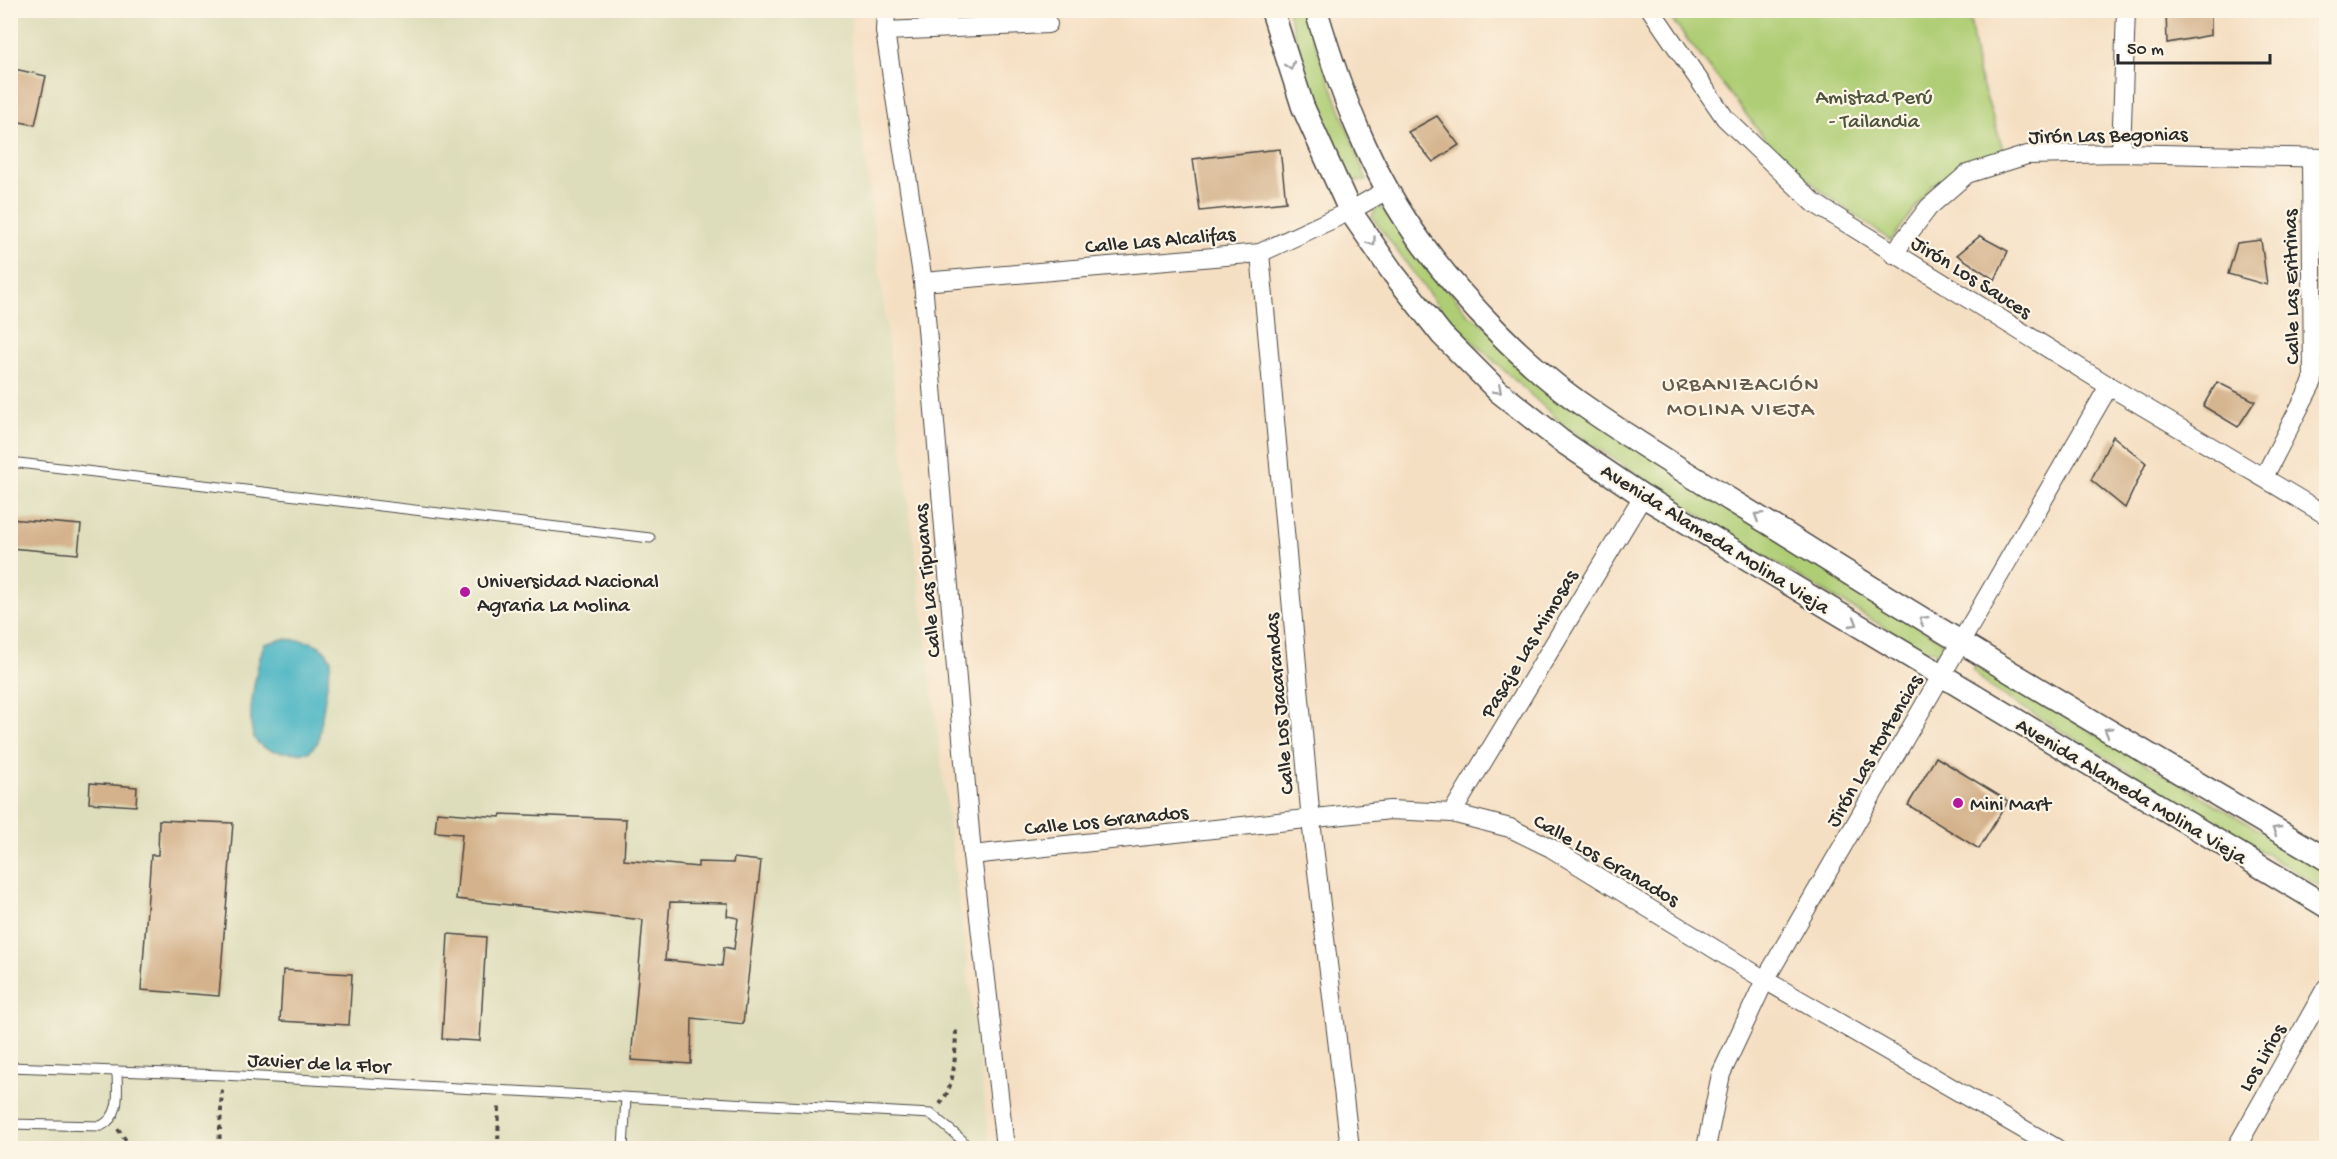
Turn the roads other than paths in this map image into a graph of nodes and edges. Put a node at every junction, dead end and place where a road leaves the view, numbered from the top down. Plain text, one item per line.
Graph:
1 (886, 10) edge
2 (1272, 10) edge
3 (1316, 10) edge
4 (1651, 10) edge
5 (2126, 10) edge
6 (1048, 24) dead end
7 (885, 31) junction
8 (2121, 153) junction
9 (2319, 158) edge
10 (1387, 190) junction
11 (1350, 212) junction
12 (1260, 254) junction
13 (1893, 254) junction
14 (923, 282) junction
15 (2109, 386) junction
16 (10, 462) edge
17 (2264, 477) junction
18 (1642, 496) junction
19 (2326, 515) edge
20 (650, 538) dead end
21 (1961, 645) junction
22 (1942, 676) junction
23 (1452, 813) junction
24 (1311, 821) junction
25 (972, 855) junction
26 (2326, 859) edge
27 (2326, 906) edge
28 (1765, 980) junction
29 (2326, 988) edge
30 (10, 1067) edge
31 (117, 1071) junction
32 (626, 1098) junction
33 (10, 1124) edge
34 (623, 1149) edge
35 (967, 1149) edge
36 (1005, 1149) edge
37 (1350, 1149) edge
38 (1706, 1149) edge
39 (2056, 1149) edge
40 (2236, 1149) edge

1 - 7 street, Calle Las Tipuanas
2 -> 11 street, Avenida Alameda Molina Vieja
3 - 10 street, Avenida Alameda Molina Vieja
4 - 13 street, Jirón Los Sauces
5 - 8 street
6 - 7 street
7 - 14 street, Calle Las Tipuanas
8 - 9 street, Jirón Las Begonias
8 - 13 street, Jirón Las Begonias
9 - 17 street, Calle Las Eritrinas
10 - 11 street, Calle Las Alcalifas
21 -> 10 street, Avenida Alameda Molina Vieja
11 - 12 street, Calle Las Alcalifas
11 -> 18 street, Avenida Alameda Molina Vieja
12 - 14 street, Calle Las Alcalifas
12 - 24 street, Calle Los Jacarandas
13 - 15 street, Jirón Los Sauces
14 - 25 street, Calle Las Tipuanas
15 - 17 street, Jirón Los Sauces
15 - 21 street, Jirón Las Hortencias
16 - 20 lane
17 - 19 street, Jirón Los Sauces
18 -> 22 street, Avenida Alameda Molina Vieja
18 - 23 street, Pasaje Las Mimosas
21 - 22 street, Jirón Las Hortencias
26 -> 21 street, Avenida Alameda Molina Vieja
22 - 27 street, Avenida Alameda Molina Vieja
22 - 28 street, Jirón Las Hortencias
23 - 24 street, Calle Los Granados
23 - 28 street, Calle Los Granados
24 - 25 street, Calle Los Granados
24 - 37 street, Calle Los Jacarandas
25 - 36 street, Calle Las Tipuanas
28 - 38 street, Jirón Las Hortencias
28 - 39 street, Calle Los Granados
29 - 40 street, Los Lirios
30 - 31 lane, Javier de la Flor
31 - 32 lane, Javier de la Flor
31 - 33 lane
32 - 34 lane
32 - 35 lane, Javier de la Flor

